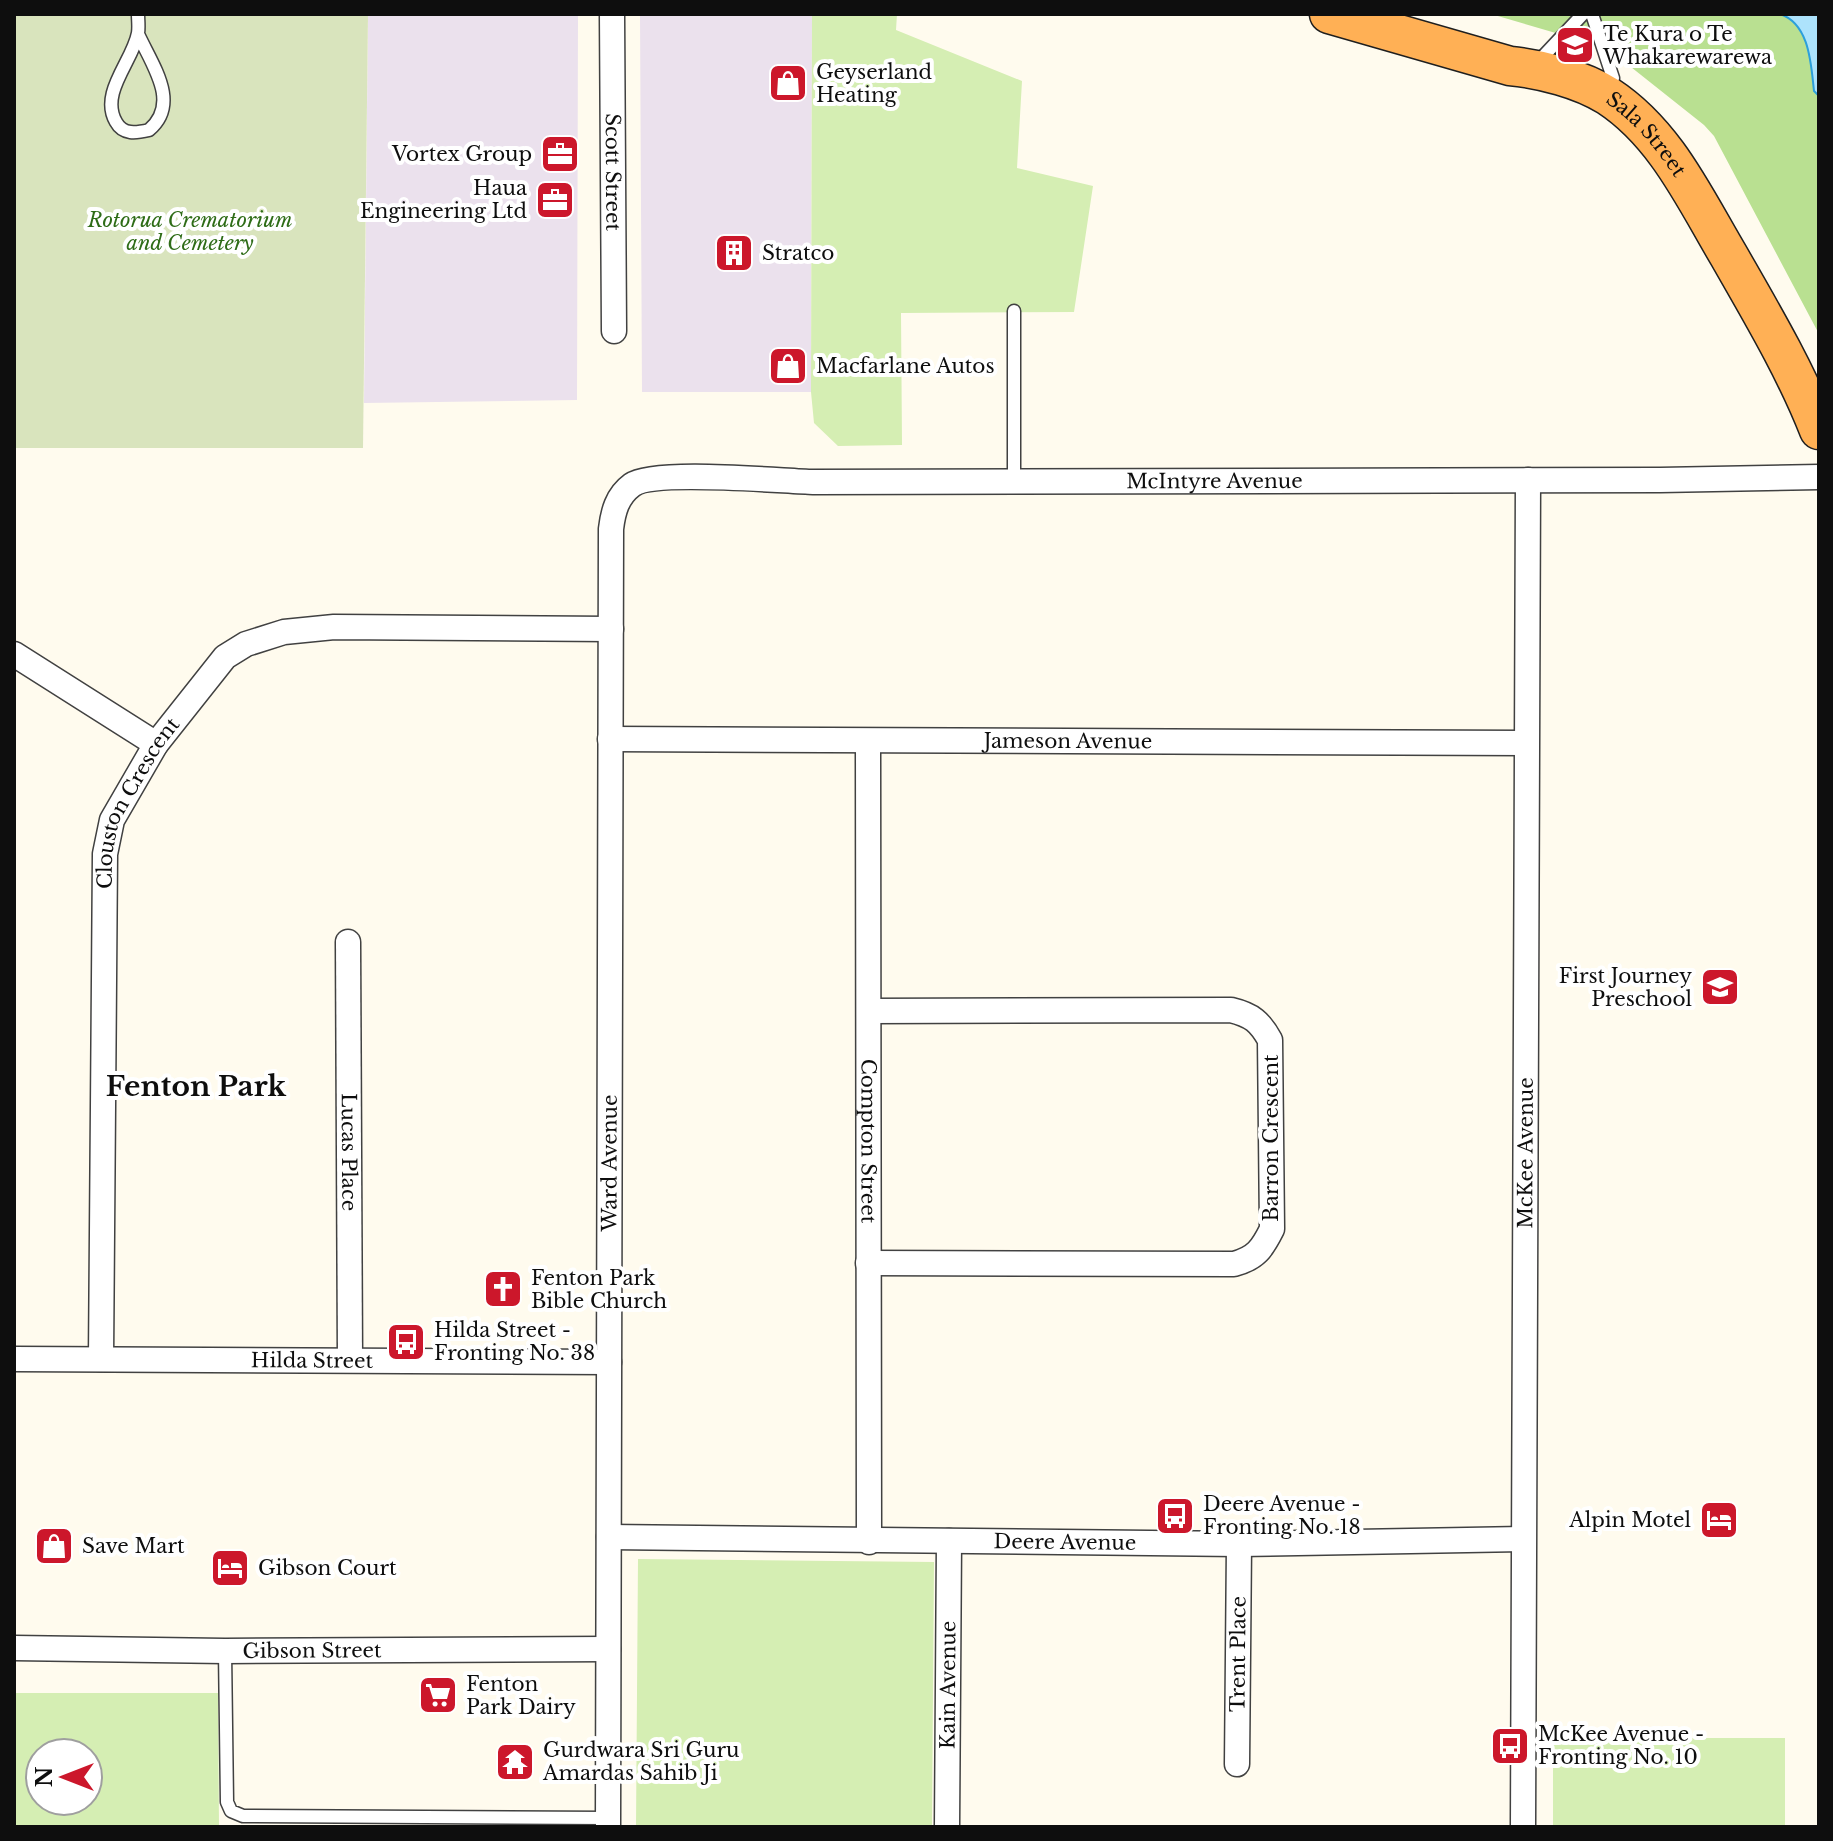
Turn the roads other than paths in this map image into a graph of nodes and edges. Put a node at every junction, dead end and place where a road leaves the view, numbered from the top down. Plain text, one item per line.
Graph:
1 (138, 14) edge
2 (612, 14) edge
3 (1329, 14) edge
4 (1583, 14) edge
5 (1592, 14) edge
6 (138, 34) junction
7 (1532, 68) junction
8 (1608, 96) junction
9 (1014, 311) dead end
10 (614, 331) dead end
11 (1819, 430) edge
12 (1819, 477) edge
13 (1528, 480) junction
14 (1014, 481) junction
15 (619, 499) joint
16 (611, 629) junction
17 (14, 654) edge
18 (610, 739) junction
19 (868, 741) junction
20 (1526, 743) junction
21 (156, 744) junction
22 (348, 942) dead end
23 (870, 1011) junction
24 (868, 1263) junction
25 (14, 1359) edge
26 (101, 1359) junction
27 (350, 1360) junction
28 (609, 1362) junction
29 (609, 1537) junction
30 (1523, 1539) junction
31 (949, 1541) junction
32 (869, 1542) junction
33 (1239, 1544) junction
34 (14, 1648) edge
35 (608, 1649) junction
36 (225, 1651) junction
37 (1237, 1764) dead end
38 (608, 1822) edge
39 (947, 1827) edge
40 (1523, 1827) edge

1 - 6 lane
2 - 10 street, Scott Street
3 - 7 highway, Sala Street
4 - 7 lane
5 - 8 lane
6 - 6 lane
7 - 8 highway, Sala Street
8 - 11 highway, Sala Street
9 - 14 lane
12 - 13 street, McIntyre Avenue
13 - 14 street, McIntyre Avenue
13 - 20 street, McKee Avenue
14 - 15 street, McIntyre Avenue
15 - 16 street, Ward Avenue
16 - 18 street, Ward Avenue
16 - 21 street, Clouston Crescent
17 - 21 street
18 - 19 street, Jameson Avenue
18 - 28 street, Ward Avenue
19 - 20 street, Jameson Avenue
19 - 23 street, Compton Street
20 - 30 street, McKee Avenue
21 - 26 street, Clouston Crescent
22 - 27 street, Lucas Place
23 - 24 street, Compton Street
23 - 24 street, Barron Crescent
24 - 32 street, Compton Street
25 - 26 street, Hilda Street
26 - 27 street, Hilda Street
27 - 28 street, Hilda Street
28 - 29 street, Ward Avenue
29 - 32 street, Deere Avenue
29 - 35 street, Ward Avenue
30 - 33 street, Deere Avenue
30 - 40 street, McKee Avenue
31 - 32 street, Deere Avenue
31 - 33 street, Deere Avenue
31 - 39 street, Kain Avenue
33 - 37 street, Trent Place
34 - 36 street, Gibson Street
35 - 36 street, Gibson Street
35 - 38 street, Ward Avenue
36 - 38 lane

